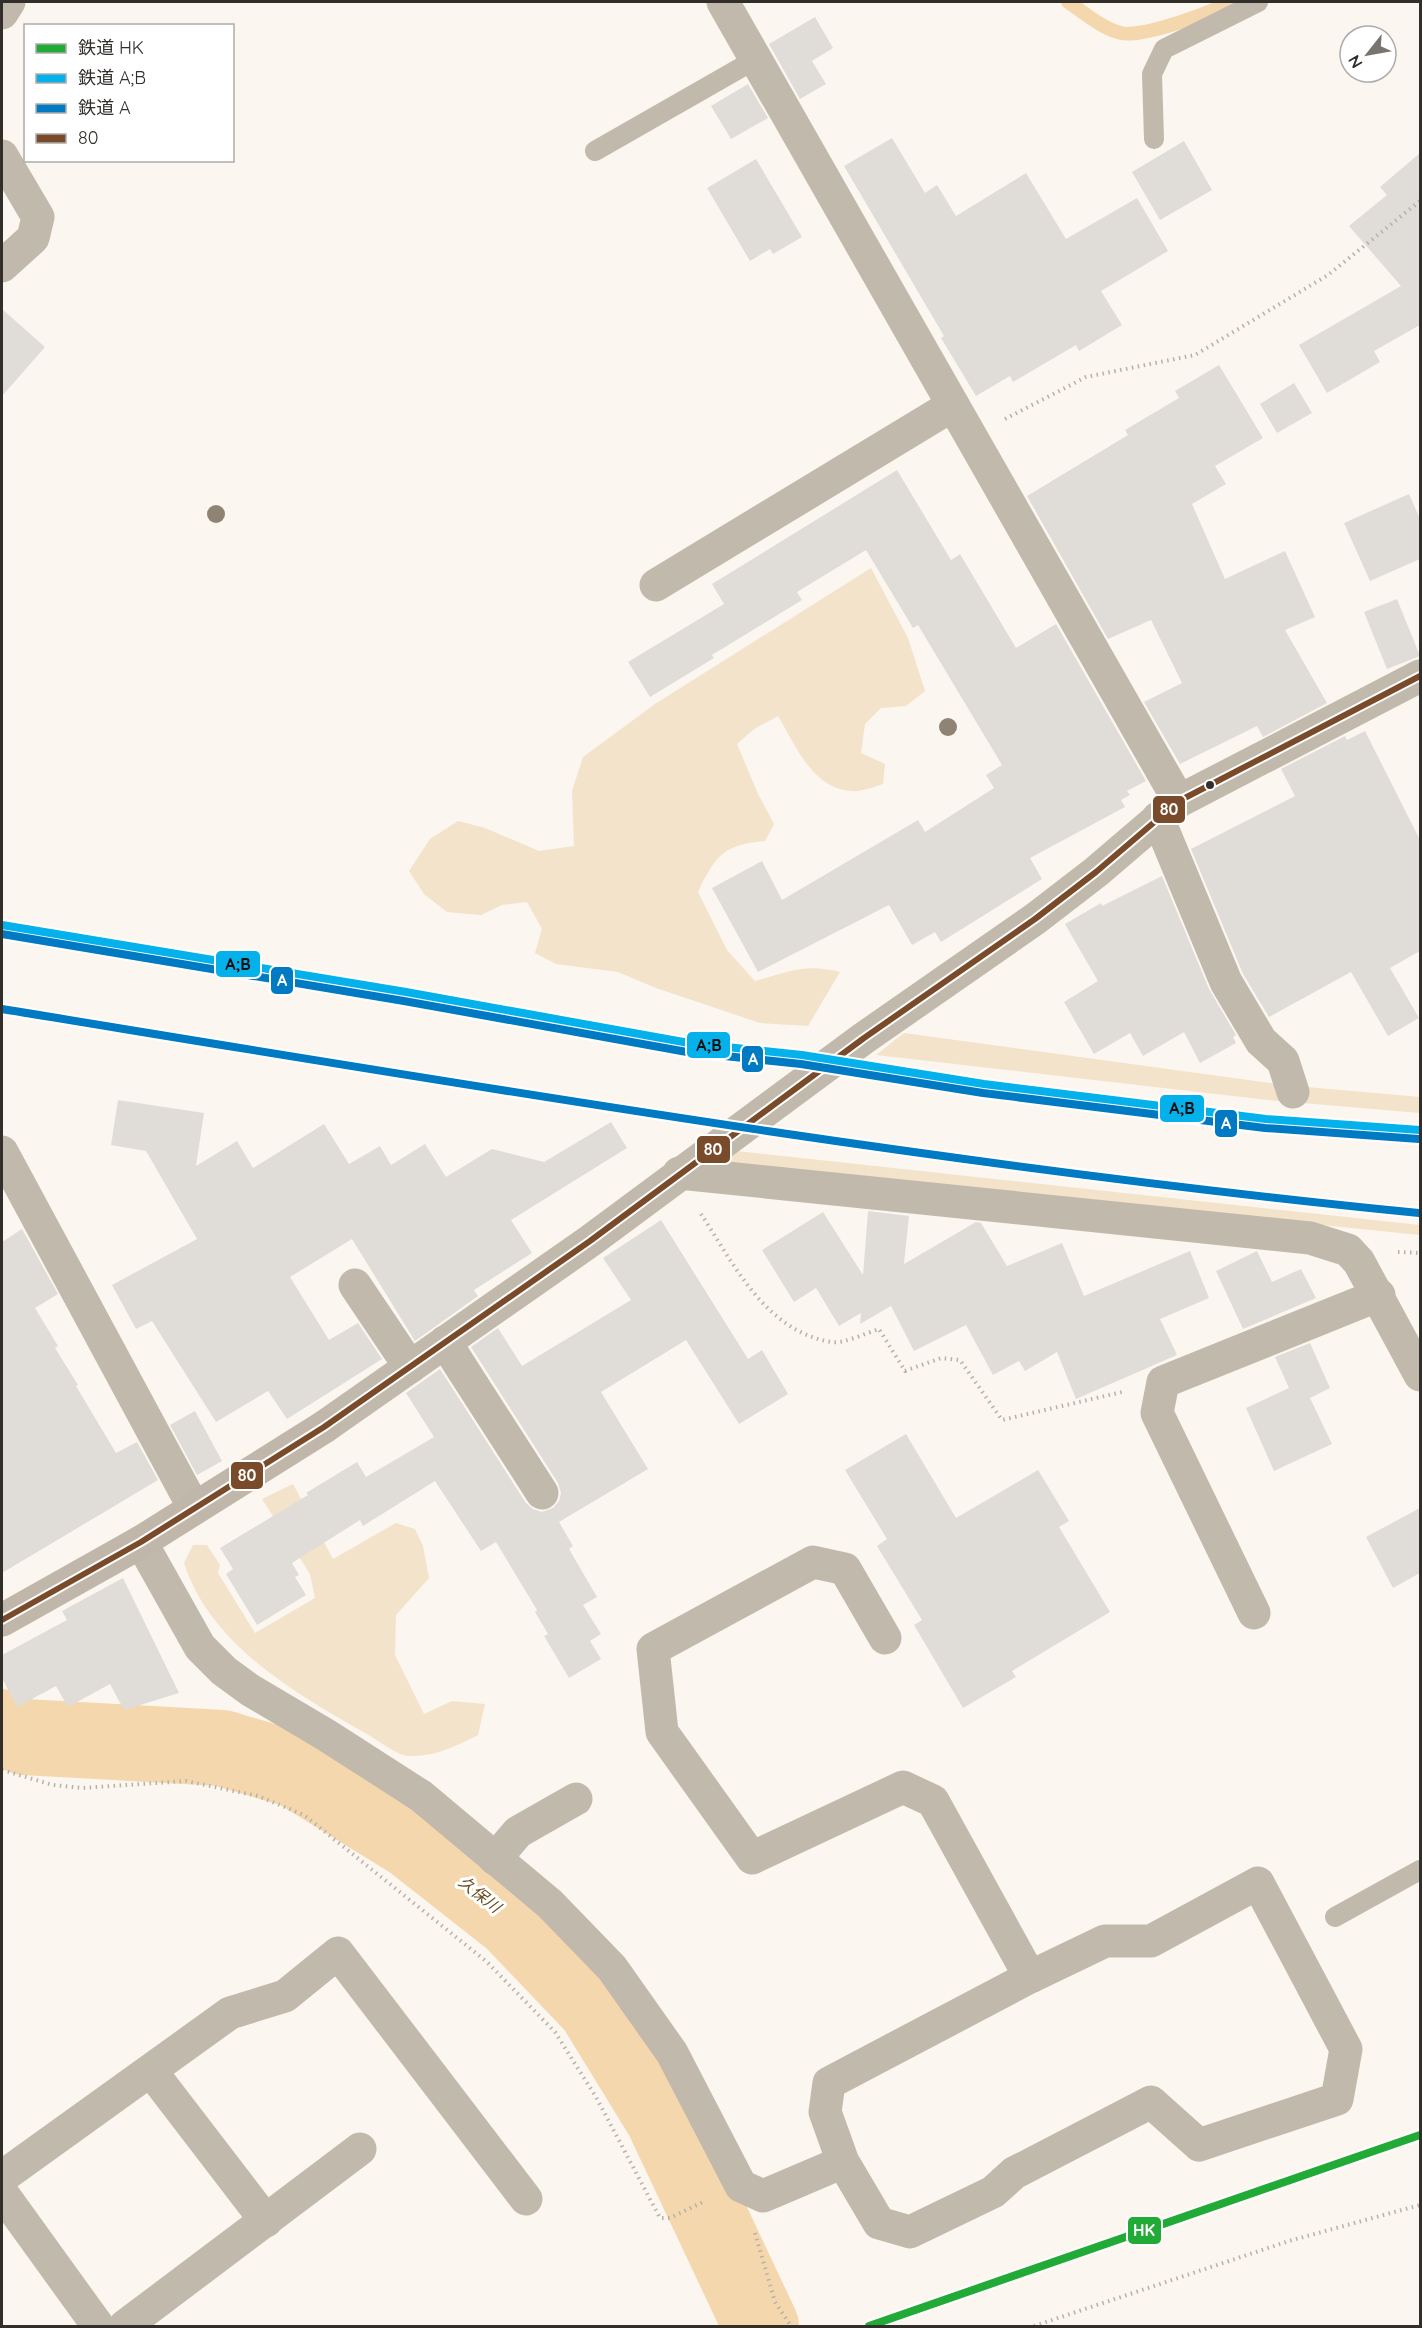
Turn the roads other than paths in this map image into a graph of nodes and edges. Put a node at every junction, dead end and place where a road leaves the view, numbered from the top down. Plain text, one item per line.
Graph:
1 (9, 2) edge
2 (723, 2) edge
3 (1258, 2) edge
4 (2, 12) edge
5 (756, 59) junction
6 (1154, 139) dead end
7 (595, 151) dead end
8 (2, 156) edge
9 (2, 266) edge
10 (953, 405) junction
11 (656, 585) dead end
12 (1420, 676) edge
13 (1169, 809) junction
14 (1292, 1074) dead end
15 (6, 1172) edge
16 (679, 1173) junction
17 (355, 1285) dead end
18 (1379, 1295) junction
19 (445, 1342) junction
20 (410, 1367) junction
21 (1420, 1375) edge
22 (542, 1492) dead end
23 (194, 1508) junction
24 (141, 1542) junction
25 (1254, 1613) dead end
26 (2, 1620) edge
27 (885, 1638) dead end
28 (576, 1799) dead end
29 (495, 1858) junction
30 (1420, 1870) edge
31 (1335, 1917) dead end
32 (1030, 1977) junction
33 (151, 2071) junction
34 (360, 2149) dead end
35 (843, 2162) junction
36 (2, 2177) edge
37 (2, 2193) edge
38 (526, 2199) dead end
39 (266, 2221) junction
40 (98, 2326) edge
41 (125, 2326) edge

1 - 4 street
2 - 5 street
3 - 6 lane
5 - 7 lane
5 - 10 street
8 - 9 street
10 - 11 street
10 - 13 street
12 - 13 street
13 - 14 street
13 - 16 street
15 - 23 street
16 - 18 street
16 - 19 street
17 - 20 street
18 - 21 street
18 - 25 street
19 - 20 street
19 - 22 street
20 - 23 street
23 - 24 street
24 - 26 street
24 - 29 street
27 - 32 street
28 - 29 street
29 - 35 street
30 - 31 lane
32 - 35 street
32 - 35 street
33 - 36 street
33 - 38 street
33 - 39 street
34 - 39 street
37 - 40 street
39 - 41 street

